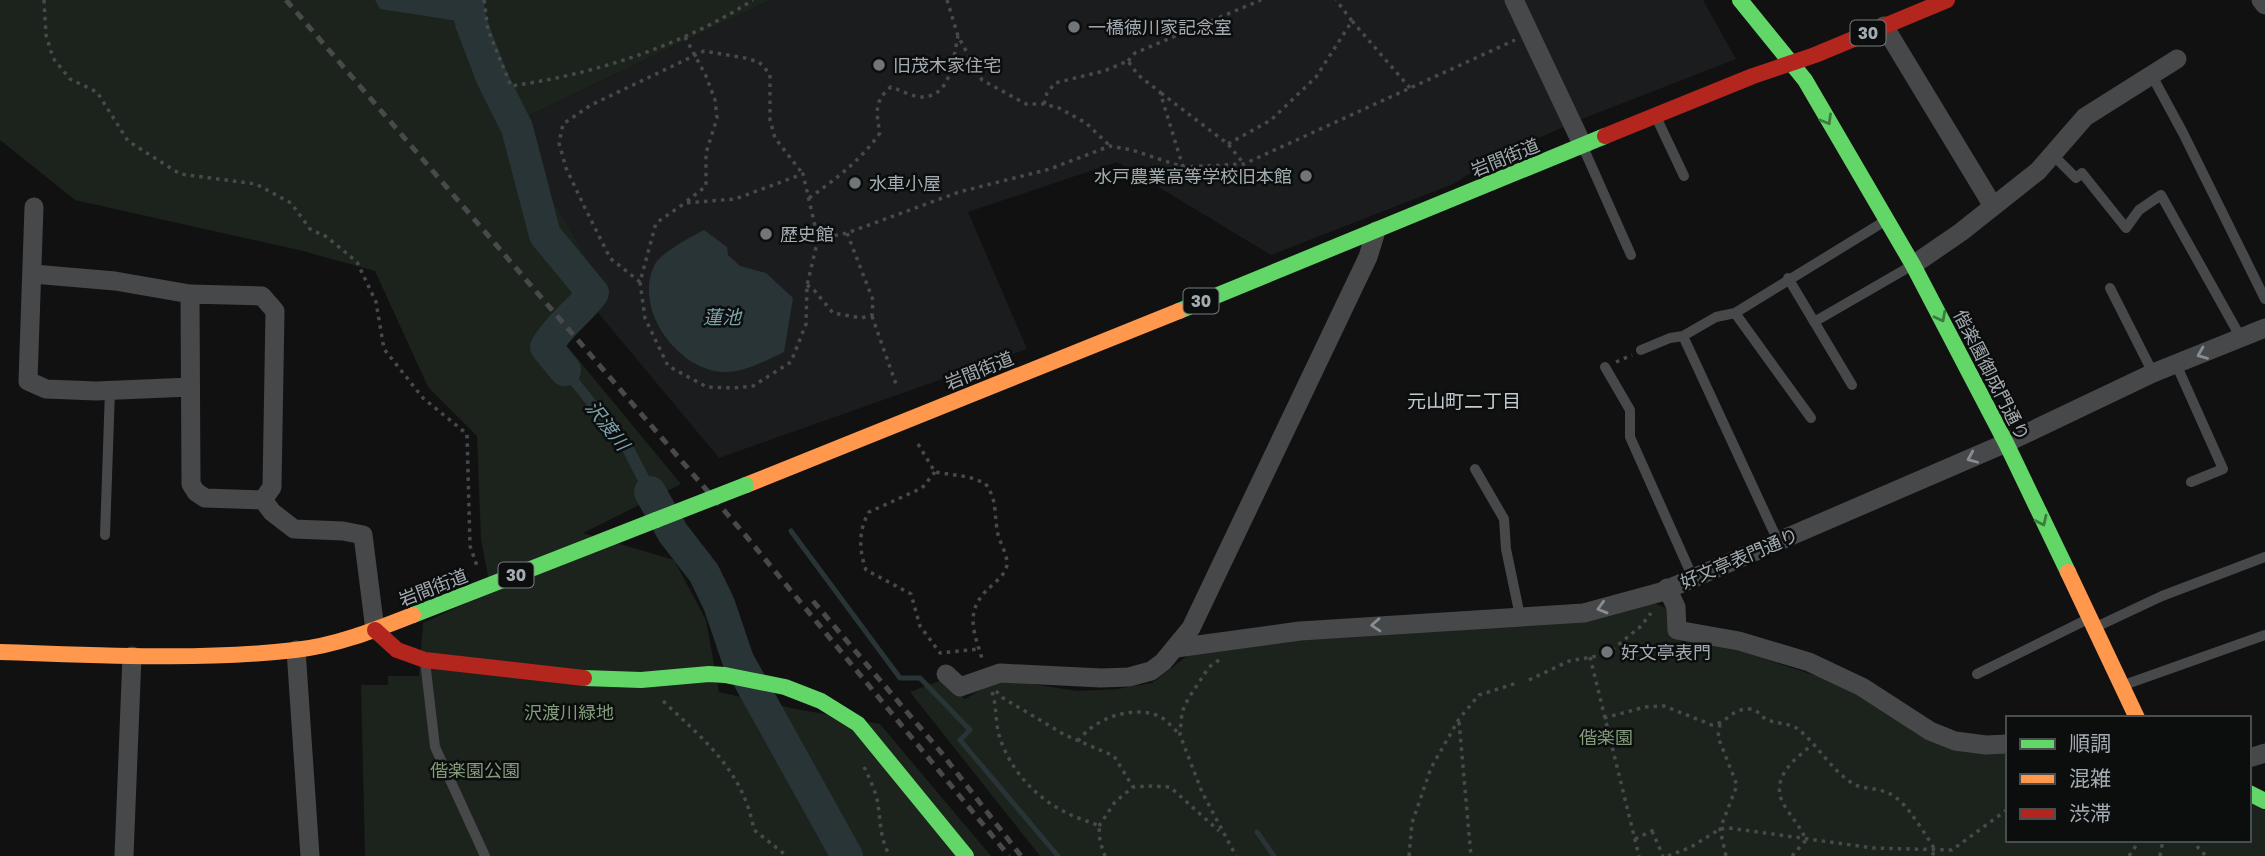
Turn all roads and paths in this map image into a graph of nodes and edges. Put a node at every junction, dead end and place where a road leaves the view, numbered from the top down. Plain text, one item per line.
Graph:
1 (44, 0) edge
2 (484, 0) edge
3 (754, 0) edge
4 (947, 0) edge
5 (1261, 0) edge
6 (1336, 0) edge
7 (1514, 0) edge
8 (1740, 0) edge
9 (1947, 0) edge
10 (2261, 0) edge
11 (2265, 5) edge
12 (1352, 21) junction
13 (1884, 26) junction
14 (1530, 34) junction
15 (958, 36) junction
16 (685, 37) junction
17 (694, 55) junction
18 (2177, 59) dead end
19 (1128, 61) junction
20 (1790, 64) junction
21 (2151, 74) junction
22 (1410, 88) junction
23 (1160, 92) junction
24 (1044, 104) junction
25 (1655, 116) junction
26 (1227, 144) junction
27 (1110, 146) junction
28 (1583, 146) junction
29 (2052, 154) junction
30 (1244, 164) junction
31 (1183, 167) junction
32 (803, 174) junction
33 (1684, 176) dead end
34 (809, 198) junction
35 (685, 203) junction
36 (1993, 205) junction
37 (34, 207) dead end
38 (1886, 221) junction
39 (1376, 231) junction
40 (847, 233) junction
41 (818, 239) junction
42 (1631, 255) dead end
43 (1913, 265) junction
44 (33, 274) junction
45 (1788, 278) junction
46 (640, 282) junction
47 (807, 285) junction
48 (2110, 288) dead end
49 (190, 293) junction
50 (2265, 299) edge
51 (1735, 313) junction
52 (872, 315) junction
53 (1814, 322) junction
54 (2265, 328) edge
55 (1683, 336) junction
56 (2241, 338) junction
57 (1641, 350) joint
58 (2176, 364) junction
59 (1605, 368) joint
60 (2153, 373) junction
61 (1852, 385) dead end
62 (190, 387) junction
63 (897, 387) dead end
64 (110, 390) junction
65 (1811, 418) dead end
66 (2006, 443) junction
67 (918, 444) dead end
68 (1475, 469) dead end
69 (935, 472) junction
70 (2191, 482) dead end
71 (263, 500) junction
72 (105, 535) dead end
73 (1778, 541) junction
74 (2265, 557) edge
75 (1693, 578) junction
76 (484, 588) junction
77 (1667, 588) junction
78 (1520, 616) junction
79 (2090, 624) junction
80 (375, 630) junction
81 (2265, 635) edge
82 (1176, 648) junction
83 (979, 649) junction
84 (296, 650) junction
85 (1612, 650) dead end
86 (0, 652) edge
87 (1603, 654) dead end
88 (132, 656) junction
89 (1590, 657) junction
90 (1222, 659) dead end
91 (425, 660) junction
92 (946, 674) dead end
93 (1976, 674) dead end
94 (987, 677) junction
95 (641, 680) junction
96 (1529, 680) dead end
97 (1517, 683) dead end
98 (2121, 686) junction
99 (2136, 716) edge
100 (1604, 718) junction
101 (1459, 719) junction
102 (1720, 724) junction
103 (1180, 735) junction
104 (1078, 741) junction
105 (2006, 744) edge
106 (1812, 745) junction
107 (862, 764) dead end
108 (1133, 787) junction
109 (2006, 810) edge
110 (1099, 826) junction
111 (1720, 829) junction
112 (1222, 833) junction
113 (1635, 839) junction
114 (1806, 840) junction
115 (2194, 842) edge
116 (1935, 850) junction
117 (1952, 850) junction
118 (124, 856) edge
119 (310, 856) edge
120 (485, 856) edge
121 (787, 856) edge
122 (890, 856) edge
123 (966, 856) edge
124 (1105, 856) edge
125 (1236, 856) edge
126 (1409, 856) edge
127 (1471, 856) edge
128 (1639, 856) edge
129 (1662, 856) edge
130 (1668, 856) edge
131 (1726, 856) edge
132 (1792, 856) edge
133 (1932, 856) edge
134 (1954, 856) edge
135 (2206, 856) edge

1 - 76 path
2 - 16 path
3 - 16 path
4 - 15 path
5 - 19 path
6 - 12 path
7 - 14 street
8 - 20 main road, 偕楽園御成門通り
9 - 13 main road, 岩間街道 / 30
10 - 11 street
12 - 22 path
12 - 26 path
13 - 20 main road, 岩間街道 / 30
13 - 36 street
14 - 22 path
14 - 28 street
15 - 24 path
15 - 34 path
16 - 17 path
17 - 32 path
17 - 35 path
17 - 46 path
18 - 21 street
19 - 23 path
19 - 24 path
20 - 25 main road, 岩間街道 / 30
20 -> 38 main road, 偕楽園御成門通り
21 - 29 street
21 - 50 lane
22 - 30 path
23 - 26 path
23 - 31 path
24 - 27 path
25 - 28 main road, 岩間街道 / 30
25 - 33 lane
26 - 30 path
27 - 31 path
27 - 40 path
28 - 39 main road, 岩間街道 / 30
28 - 42 lane
29 - 36 street
29 - 56 lane
30 - 31 path
32 - 34 path
32 - 35 path
34 - 41 path
35 - 46 path
36 - 43 street
37 - 44 street
38 - 43 main road, 偕楽園御成門通り
38 - 45 lane
39 - 76 main road, 岩間街道 / 30, bridge
39 - 82 street
40 - 41 path
40 - 52 path
41 - 47 path
43 - 53 lane
43 -> 66 main road, 偕楽園御成門通り
44 - 49 street
44 - 64 street
45 - 51 lane
45 - 53 lane
46 - 47 path
47 - 52 path
48 - 60 lane
49 - 62 street
49 - 71 street
51 - 55 lane
51 - 65 lane
52 - 63 path
53 - 61 lane
54 - 56 street, 好文亭表門通り
55 - 57 lane
55 - 73 lane
56 -> 58 street, 好文亭表門通り
57 - 59 path
58 - 60 street, 好文亭表門通り
58 - 70 lane
59 - 75 lane
60 - 66 street, 好文亭表門通り
62 - 64 street
62 - 71 street
64 - 72 lane
66 -> 73 street, 好文亭表門通り
66 -> 79 main road, 偕楽園御成門通り
67 - 69 path
68 - 78 lane
69 - 83 path
69 - 83 path
71 - 80 street
73 - 75 street, 好文亭表門通り
74 - 79 lane
75 - 77 street, 好文亭表門通り
76 - 80 main road, 岩間街道 / 30
77 -> 78 street, 好文亭表門通り
77 - 85 path
77 - 105 street
78 -> 82 street, 好文亭表門通り
79 - 93 lane
79 - 98 main road, 偕楽園御成門通り
80 - 84 main road, 岩間街道 / 30
80 - 91 main road
81 - 98 lane
82 - 94 street
83 - 94 path
84 - 88 main road, 岩間街道 / 30
84 - 119 street
86 - 88 main road, 岩間街道 / 30
87 - 89 path
88 - 118 street
89 - 96 path
89 - 100 path
90 - 103 path
91 - 95 main road
91 - 120 lane
92 - 94 street
95 - 121 path
95 - 123 main road
97 - 101 path
98 - 99 main road, 偕楽園御成門通り
100 - 102 path
100 - 113 path
101 - 126 path
101 - 127 path
102 - 106 path
102 - 111 path
103 - 104 path
103 - 112 path
104 - 108 path
104 - 110 path
106 - 114 path
106 - 116 path
107 - 122 path
108 - 110 path
108 - 112 path
109 - 117 path
110 - 124 path
111 - 114 path
111 - 130 path
111 - 131 path
112 - 125 path
113 - 128 path
113 - 129 path
114 - 116 path
114 - 132 path
115 - 135 path
116 - 117 path
116 - 133 path
117 - 134 path

